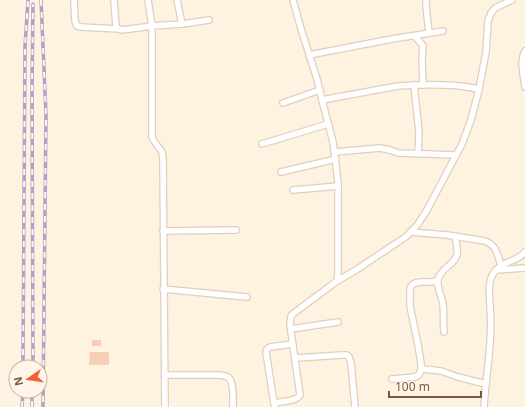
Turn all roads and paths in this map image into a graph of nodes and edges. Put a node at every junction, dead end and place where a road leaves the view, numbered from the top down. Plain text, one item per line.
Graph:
1 (74, 0) edge
2 (114, 0) edge
3 (148, 0) edge
4 (177, 0) edge
5 (293, 0) edge
6 (426, 0) edge
7 (512, 0) edge
8 (208, 20) dead end
9 (182, 24) junction
10 (152, 26) junction
11 (118, 29) junction
12 (443, 31) dead end
13 (429, 33) junction
14 (414, 36) junction
15 (525, 51) edge
16 (309, 55) junction
17 (414, 85) junction
18 (423, 85) junction
19 (525, 87) edge
20 (479, 89) junction
21 (320, 90) junction
22 (322, 100) junction
23 (283, 102) dead end
24 (328, 124) junction
25 (262, 144) dead end
26 (335, 152) junction
27 (418, 154) junction
28 (456, 155) junction
29 (336, 159) junction
30 (281, 172) dead end
31 (338, 186) junction
32 (293, 190) dead end
33 (236, 230) dead end
34 (163, 231) junction
35 (410, 232) junction
36 (455, 236) junction
37 (525, 252) edge
38 (501, 265) junction
39 (525, 268) edge
40 (496, 270) junction
41 (438, 280) junction
42 (336, 281) junction
43 (163, 289) junction
44 (247, 297) dead end
45 (338, 322) dead end
46 (291, 329) junction
47 (444, 332) dead end
48 (293, 344) junction
49 (296, 358) junction
50 (421, 369) junction
51 (165, 375) junction
52 (392, 379) dead end
53 (486, 384) junction
54 (275, 405) edge
55 (165, 407) edge
56 (233, 407) edge
57 (356, 407) edge
58 (484, 407) edge

1 - 11 street
2 - 11 street
3 - 10 street
4 - 9 street
5 - 16 street
6 - 13 street
7 - 20 street
8 - 9 street
9 - 10 street
10 - 11 street
10 - 34 street
12 - 13 street
13 - 14 street
14 - 16 street
14 - 18 street
15 - 19 street
16 - 21 street
17 - 18 street
17 - 22 street
17 - 27 street
18 - 20 street
20 - 28 street
21 - 22 street
21 - 23 street
22 - 24 street
24 - 25 street
24 - 26 street
26 - 27 street
26 - 29 street
27 - 28 street
28 - 35 street
29 - 30 street
29 - 31 street
31 - 32 street
31 - 42 street
33 - 34 street
34 - 43 street
35 - 36 street
35 - 42 street
36 - 38 street
36 - 41 street
37 - 38 street
38 - 40 street
39 - 40 street
40 - 53 street
41 - 47 street
41 - 50 street
42 - 46 street
43 - 44 street
43 - 51 street
45 - 46 street
46 - 48 street
48 - 49 street
48 - 54 street
49 - 54 street
49 - 57 street
50 - 52 street
50 - 53 street
51 - 55 street
51 - 56 street
53 - 58 street

